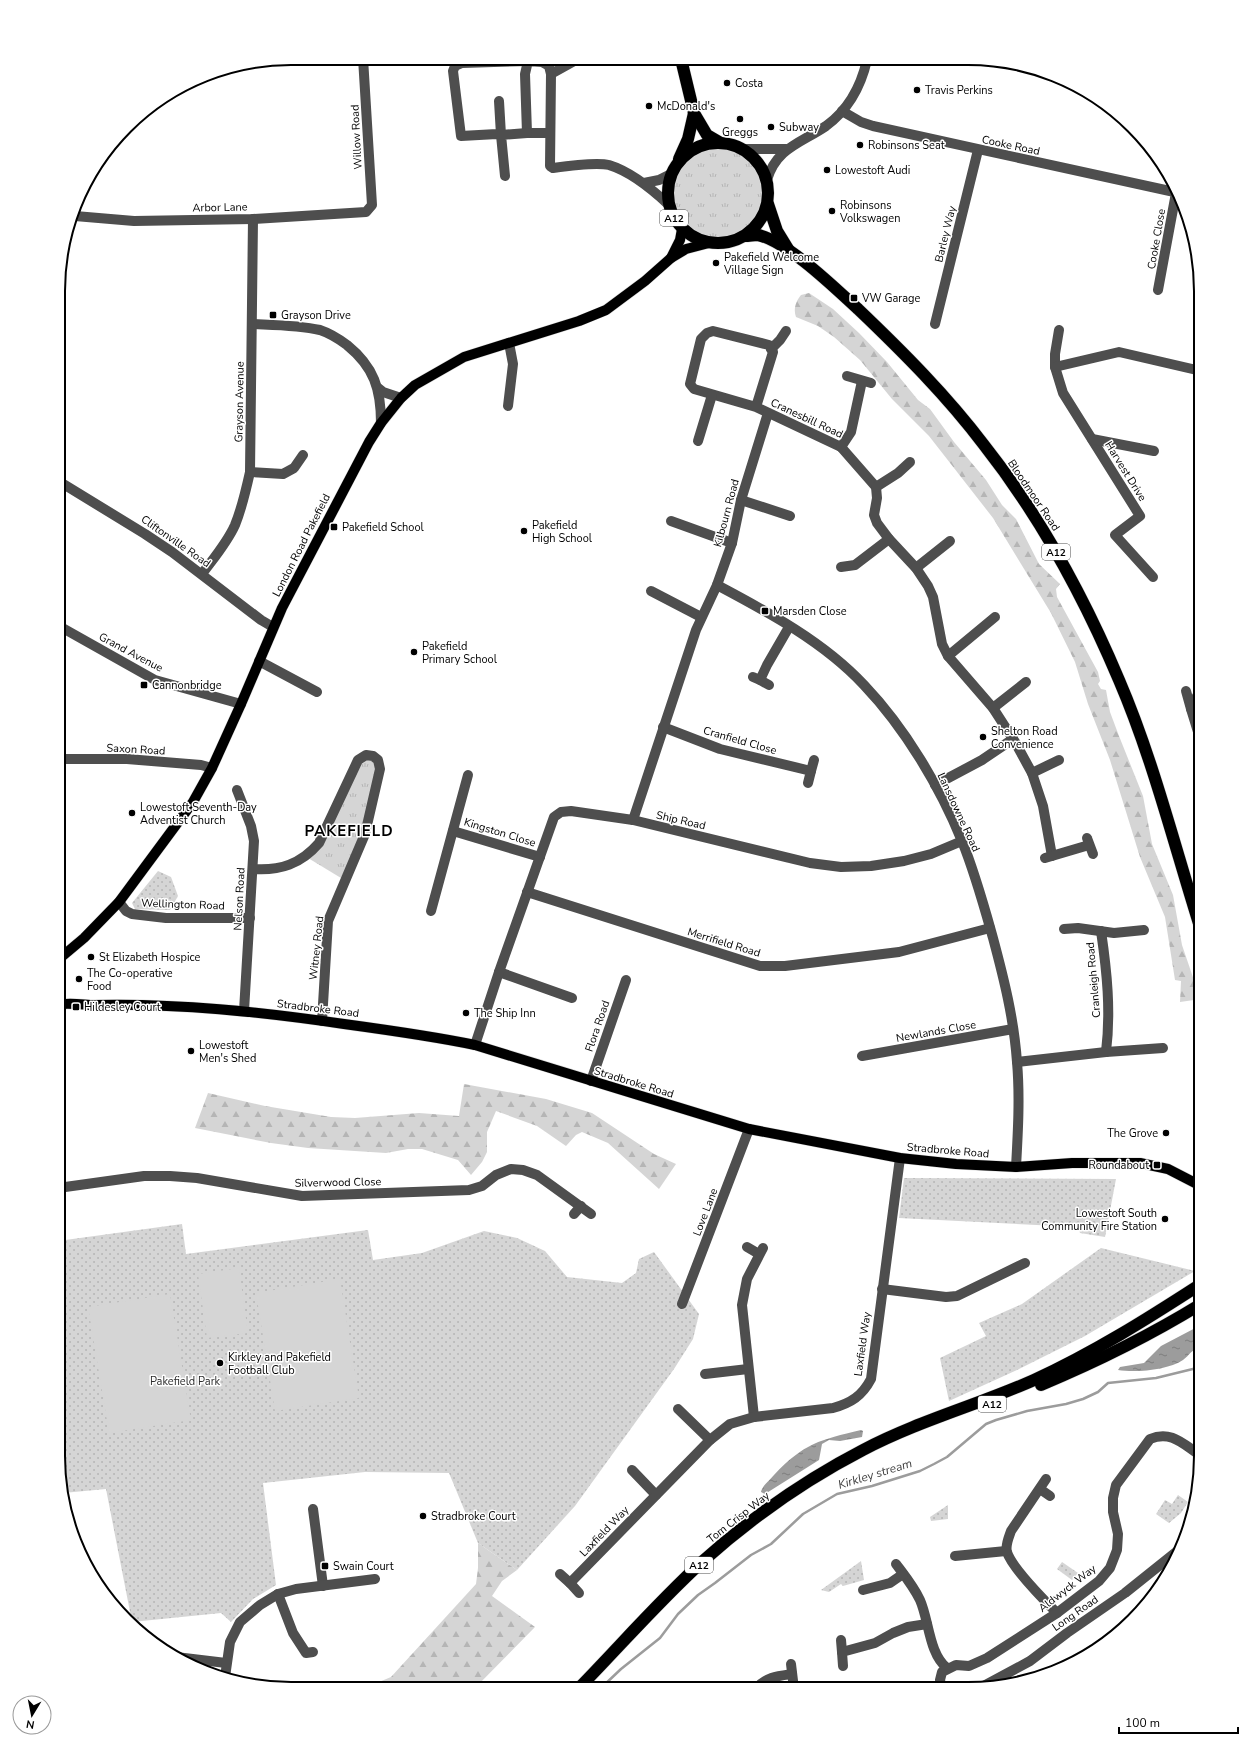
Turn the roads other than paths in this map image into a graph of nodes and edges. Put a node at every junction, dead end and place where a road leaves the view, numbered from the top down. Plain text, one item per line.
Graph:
1 (363, 65) edge
2 (454, 65) edge
3 (527, 65) edge
4 (547, 65) edge
5 (567, 65) edge
6 (682, 65) edge
7 (866, 65) edge
8 (551, 74) junction
9 (499, 101) dead end
10 (842, 111) junction
11 (694, 113) junction
12 (527, 133) junction
13 (549, 133) junction
14 (501, 135) junction
15 (719, 142) junction
16 (744, 149) junction
17 (786, 149) junction
18 (978, 150) junction
19 (679, 161) junction
20 (671, 174) junction
21 (505, 176) dead end
22 (767, 180) junction
23 (644, 183) junction
24 (1171, 192) edge
25 (1176, 202) edge
26 (768, 204) junction
27 (669, 205) junction
28 (366, 212) joint
29 (78, 216) edge
30 (254, 219) junction
31 (682, 229) junction
32 (745, 236) junction
33 (709, 243) junction
34 (789, 250) junction
35 (671, 258) junction
36 (1158, 290) dead end
37 (252, 324) junction
38 (935, 324) dead end
39 (1059, 330) dead end
40 (786, 331) dead end
41 (509, 343) junction
42 (771, 348) junction
43 (1054, 367) junction
44 (1194, 369) edge
45 (847, 376) dead end
46 (378, 388) junction
47 (712, 395) junction
48 (401, 398) junction
49 (508, 406) dead end
50 (756, 407) junction
51 (768, 413) junction
52 (381, 423) junction
53 (1092, 439) junction
54 (698, 441) dead end
55 (841, 447) junction
56 (1154, 451) dead end
57 (302, 455) dead end
58 (910, 462) dead end
59 (250, 472) junction
60 (65, 485) edge
61 (876, 487) junction
62 (741, 500) junction
63 (790, 516) dead end
64 (671, 521) dead end
65 (889, 539) junction
66 (950, 541) dead end
67 (732, 543) junction
68 (841, 567) dead end
69 (916, 568) junction
70 (202, 574) junction
71 (1153, 577) dead end
72 (717, 586) junction
73 (651, 591) dead end
74 (701, 618) junction
75 (1002, 625) dead end
76 (273, 627) junction
77 (789, 627) junction
78 (65, 629) edge
79 (948, 656) junction
80 (258, 661) junction
81 (1026, 682) dead end
82 (769, 685) dead end
83 (1186, 691) dead end
84 (317, 692) dead end
85 (1194, 702) edge
86 (241, 704) junction
87 (993, 708) junction
88 (1191, 709) junction
89 (1194, 719) edge
90 (663, 727) junction
91 (1013, 739) junction
92 (65, 758) edge
93 (814, 760) dead end
94 (1059, 761) dead end
95 (212, 768) junction
96 (811, 771) junction
97 (1032, 773) junction
98 (468, 775) dead end
99 (808, 783) dead end
100 (934, 785) junction
101 (237, 790) dead end
102 (633, 820) junction
103 (453, 831) junction
104 (962, 841) junction
105 (1090, 845) dead end
106 (540, 857) junction
107 (253, 869) junction
108 (527, 892) junction
109 (119, 902) junction
110 (1194, 908) edge
111 (431, 910) dead end
112 (250, 918) junction
113 (990, 928) junction
114 (1141, 928) dead end
115 (1101, 931) junction
116 (1068, 932) dead end
117 (65, 954) edge
118 (499, 972) junction
119 (626, 980) dead end
120 (572, 998) dead end
121 (65, 1003) edge
122 (244, 1011) junction
123 (322, 1021) junction
124 (1013, 1029) junction
125 (475, 1045) junction
126 (1158, 1051) dead end
127 (1106, 1052) junction
128 (862, 1056) dead end
129 (1017, 1062) junction
130 (591, 1081) junction
131 (749, 1129) junction
132 (900, 1158) junction
133 (1016, 1166) junction
134 (1194, 1183) edge
135 (65, 1187) edge
136 (580, 1206) junction
137 (574, 1214) dead end
138 (591, 1214) dead end
139 (747, 1247) dead end
140 (1025, 1262) dead end
141 (882, 1289) junction
142 (1194, 1289) edge
143 (682, 1304) dead end
144 (1194, 1308) edge
145 (748, 1369) junction
146 (705, 1374) dead end
147 (678, 1409) dead end
148 (754, 1417) junction
149 (710, 1440) junction
150 (1194, 1451) edge
151 (839, 1465) junction
152 (632, 1470) dead end
153 (1046, 1479) dead end
154 (1040, 1489) junction
155 (656, 1495) junction
156 (1050, 1496) dead end
157 (313, 1509) dead end
158 (1006, 1551) junction
159 (955, 1556) dead end
160 (1171, 1556) edge
161 (896, 1564) dead end
162 (560, 1574) dead end
163 (904, 1574) junction
164 (369, 1577) dead end
165 (570, 1584) junction
166 (323, 1586) junction
167 (863, 1590) dead end
168 (579, 1593) dead end
169 (278, 1594) junction
170 (1056, 1613) junction
171 (927, 1624) junction
172 (841, 1640) dead end
173 (842, 1652) junction
174 (310, 1653) dead end
175 (193, 1660) edge
176 (226, 1663) junction
177 (843, 1666) dead end
178 (948, 1668) junction
179 (225, 1672) edge
180 (994, 1681) edge
181 (585, 1682) edge
182 (762, 1682) edge
183 (793, 1682) edge
184 (940, 1682) edge

1 - 28 street, Willow Road
2 - 14 street
3 - 12 street
4 - 8 street
5 - 8 street
6 - 11 highway, A12
7 - 10 street
8 - 13 street
9 - 14 street
10 - 17 street
10 - 18 street, Cooke Road
11 - 15 highway, A12
11 - 19 highway, A12
12 - 13 street
12 - 14 street
13 - 23 street
14 - 21 street
15 - 16 highway, A12
15 - 19 highway, A12
16 - 17 street
16 - 22 highway, A12
17 - 22 street
18 - 24 street, Cooke Road
18 - 38 street, Barley Way
19 - 20 highway, A12
20 - 23 street
20 - 27 highway, A12
22 - 26 highway, A12
23 - 27 street
25 - 36 street, Cooke Close
26 - 32 highway, A12
26 - 34 highway, Bloodmoor Road / A12
27 - 31 highway, A12
28 - 30 street, Arbor Lane
29 - 30 street, Arbor Lane
30 - 37 street, Grayson Avenue
31 - 33 highway, A12
31 - 35 main road
32 - 33 highway, A12
32 - 34 highway, Bloodmoor Road / A12
33 - 35 main road
34 - 110 highway, Bloodmoor Road / A12
35 - 41 main road, London Road Pakefield
37 - 46 street
37 - 59 street, Grayson Avenue
39 - 43 street, Harvest Drive
40 - 42 street
41 - 48 main road, London Road Pakefield
41 - 49 street
42 - 47 street, Cranesbill Road
42 - 50 street
43 - 44 street
43 - 53 street, Harvest Drive
45 - 55 street
46 - 48 street
46 - 52 street
47 - 50 street, Cranesbill Road
47 - 54 street
48 - 52 main road, London Road Pakefield
50 - 51 street, Cranesbill Road
51 - 55 street, Cranesbill Road
51 - 62 street, Kilbourn Road
52 - 76 main road, London Road Pakefield
53 - 56 street, Harvest Drive
53 - 71 street, Harvest Drive
55 - 61 street, Cranesbill Road
57 - 59 street
58 - 61 street
59 - 70 street, Grayson Avenue
60 - 70 street, Cliftonville Road
61 - 65 street
62 - 63 street
62 - 67 street, Kilbourn Road
64 - 67 street
65 - 68 street
65 - 69 street
66 - 69 street
67 - 72 street, Kilbourn Road
69 - 79 street
70 - 76 street, Cliftonville Road
72 - 74 street, Kilbourn Road
72 - 77 street, Lansdowne Road
73 - 74 street
74 - 90 street, Kilbourn Road
75 - 79 street
76 - 80 main road, London Road Pakefield
77 - 82 street
77 - 100 street, Lansdowne Road
78 - 86 street, Grand Avenue
79 - 87 street
80 - 84 street
80 - 86 main road, London Road Pakefield
81 - 87 street
83 - 88 street
85 - 88 street
86 - 95 main road, London Road Pakefield
87 - 91 street
88 - 89 street
90 - 96 street, Cranfield Close
90 - 102 street, Kilbourn Road
91 - 97 street
91 - 100 street
92 - 95 street, Saxon Road
93 - 96 street
94 - 97 street
95 - 109 main road, London Road Pakefield
96 - 99 street
97 - 105 street
98 - 103 street, Kingston Close
100 - 104 street, Lansdowne Road
101 - 107 street, Nelson Road
102 - 104 street, Ship Road
102 - 106 street, Ship Road
103 - 106 street, Kingston Close
103 - 111 street, Kingston Close
104 - 113 street, Lansdowne Road
106 - 108 street, Ship Road
107 - 112 street, Nelson Road
107 - 123 street, Witney Road
108 - 113 street, Merrifield Road
108 - 118 street, Ship Road
109 - 112 street, Wellington Road
109 - 117 main road, London Road Pakefield
112 - 122 street, Nelson Road
113 - 124 street, Lansdowne Road
114 - 115 street, Cranleigh Road
115 - 116 street, Cranleigh Road
115 - 127 street, Cranleigh Road
118 - 120 street
118 - 125 street, Ship Road
119 - 130 street, Flora Road
121 - 122 main road, Stradbroke Road
122 - 123 main road, Stradbroke Road
123 - 125 main road, Stradbroke Road
124 - 128 street, Newlands Close
124 - 129 street, Lansdowne Road
125 - 130 main road, Stradbroke Road
126 - 127 street
127 - 129 street
129 - 133 street, Lansdowne Road
130 - 131 main road, Stradbroke Road
131 - 132 main road, Stradbroke Road
131 - 143 street, Love Lane
132 - 133 main road, Stradbroke Road
132 - 141 street, Laxfield Way
133 - 134 main road, Stradbroke Road
135 - 136 street, Silverwood Close
136 - 137 street
136 - 138 street, Silverwood Close
139 - 145 street
140 - 141 street
141 - 148 street, Laxfield Way
142 - 151 highway, A12
144 - 151 highway, A12
145 - 146 street
145 - 148 street
147 - 149 street
148 - 149 street, Laxfield Way
149 - 155 street, Laxfield Way
150 - 170 street, Aldwyck Way
151 - 181 highway, Tom Crisp Way / A12
152 - 155 street
153 - 154 street
154 - 156 street
154 - 158 street
155 - 165 street, Laxfield Way
157 - 166 street
158 - 159 street
158 - 170 street
160 - 180 street, Long Road
161 - 163 street
162 - 165 street
163 - 167 street
163 - 171 street
164 - 166 street
165 - 168 street
166 - 169 street
169 - 174 street
169 - 176 street
170 - 178 street, Aldwyck Way
171 - 173 street
171 - 178 street
172 - 173 street
173 - 177 street
175 - 176 street
176 - 179 street
178 - 184 street
182 - 183 street

